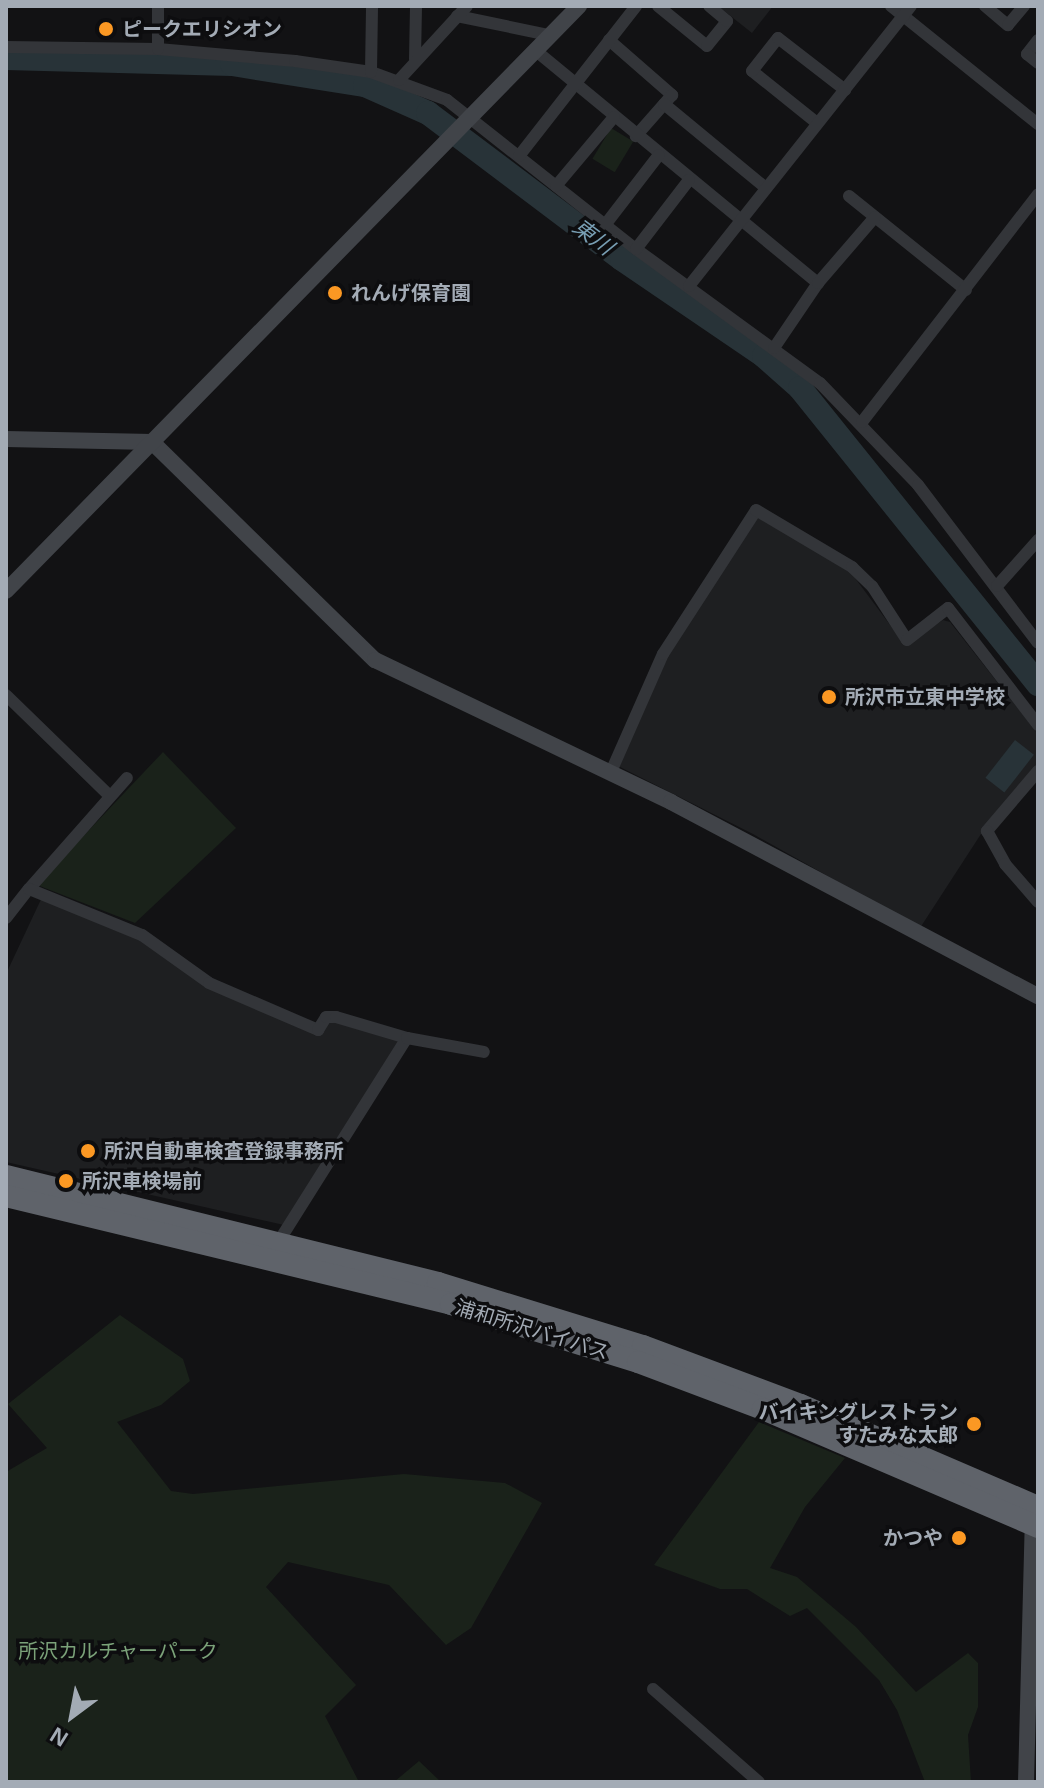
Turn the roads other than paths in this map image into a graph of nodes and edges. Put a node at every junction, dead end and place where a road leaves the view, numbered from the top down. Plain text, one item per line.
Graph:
1 (158, 6) edge
2 (372, 6) edge
3 (416, 6) edge
4 (579, 6) edge
5 (636, 6) edge
6 (658, 6) edge
7 (709, 6) edge
8 (891, 6) edge
9 (985, 6) edge
10 (1024, 6) edge
11 (462, 11) edge
12 (907, 11) edge
13 (549, 35) junction
14 (609, 40) junction
15 (1038, 40) edge
16 (6, 47) edge
17 (158, 49) junction
18 (535, 50) junction
19 (415, 59) junction
20 (1038, 63) edge
21 (371, 72) junction
22 (399, 80) junction
23 (575, 84) junction
24 (845, 90) junction
25 (664, 104) junction
26 (614, 117) junction
27 (468, 119) junction
28 (817, 123) junction
29 (1038, 124) edge
30 (636, 136) junction
31 (659, 155) junction
32 (519, 156) junction
33 (689, 180) junction
34 (556, 186) junction
35 (766, 188) junction
36 (1038, 194) edge
37 (849, 196) dead end
38 (875, 217) junction
39 (739, 222) junction
40 (605, 225) junction
41 (636, 249) junction
42 (818, 283) junction
43 (689, 286) junction
44 (966, 290) junction
45 (774, 348) junction
46 (862, 422) junction
47 (6, 439) edge
48 (152, 442) junction
49 (1038, 540) edge
50 (997, 586) junction
51 (6, 591) edge
52 (1038, 643) edge
53 (6, 695) edge
54 (1038, 725) edge
55 (1038, 771) edge
56 (610, 774) junction
57 (127, 778) dead end
58 (110, 796) junction
59 (29, 889) junction
60 (1038, 902) edge
61 (6, 918) edge
62 (1038, 996) edge
63 (407, 1038) junction
64 (484, 1052) dead end
65 (6, 1176) edge
66 (6, 1196) edge
67 (279, 1241) junction
68 (1036, 1513) edge
69 (1033, 1665) edge
70 (653, 1689) dead end
71 (759, 1782) edge
72 (1026, 1782) edge

1 - 17 street
2 - 21 street
3 - 19 street
4 - 13 street
5 - 14 street
6 - 7 street
8 - 12 street
9 - 10 street
11 - 13 street
11 - 19 street
12 - 24 street
12 - 29 street
13 - 18 street
14 - 23 street
14 - 25 street
15 - 20 street
16 - 17 street
17 - 21 street
18 - 23 street
18 - 27 street
19 - 22 street
21 - 22 street
22 - 27 street
23 - 26 street
23 - 32 street
24 - 28 street
24 - 28 street
25 - 30 street
25 - 35 street
26 - 30 street
26 - 34 street
27 - 32 street
27 - 48 street
28 - 35 street
30 - 31 street
31 - 33 street
31 - 40 street
32 - 34 street
33 - 39 street
33 - 41 street
34 - 40 street
35 - 39 street
36 - 44 street
37 - 38 street
38 - 42 street
38 - 44 street
39 - 42 street
39 - 43 street
40 - 41 street
41 - 43 street
42 - 45 street
43 - 45 street
44 - 46 street
45 - 46 street
46 - 50 street
47 - 48 street
48 - 51 street
48 - 56 street
49 - 50 street
50 - 52 street
53 - 58 street
54 - 56 street
55 - 60 street
56 - 62 street
57 - 58 street
58 - 59 street
59 - 61 street
59 - 63 street
63 - 64 street
63 - 67 street
65 - 67 highway, 浦和所沢バイパス
66 - 68 highway, 浦和所沢バイパス
67 - 68 highway, 浦和所沢バイパス
68 - 69 street
69 - 72 street
70 - 71 street

